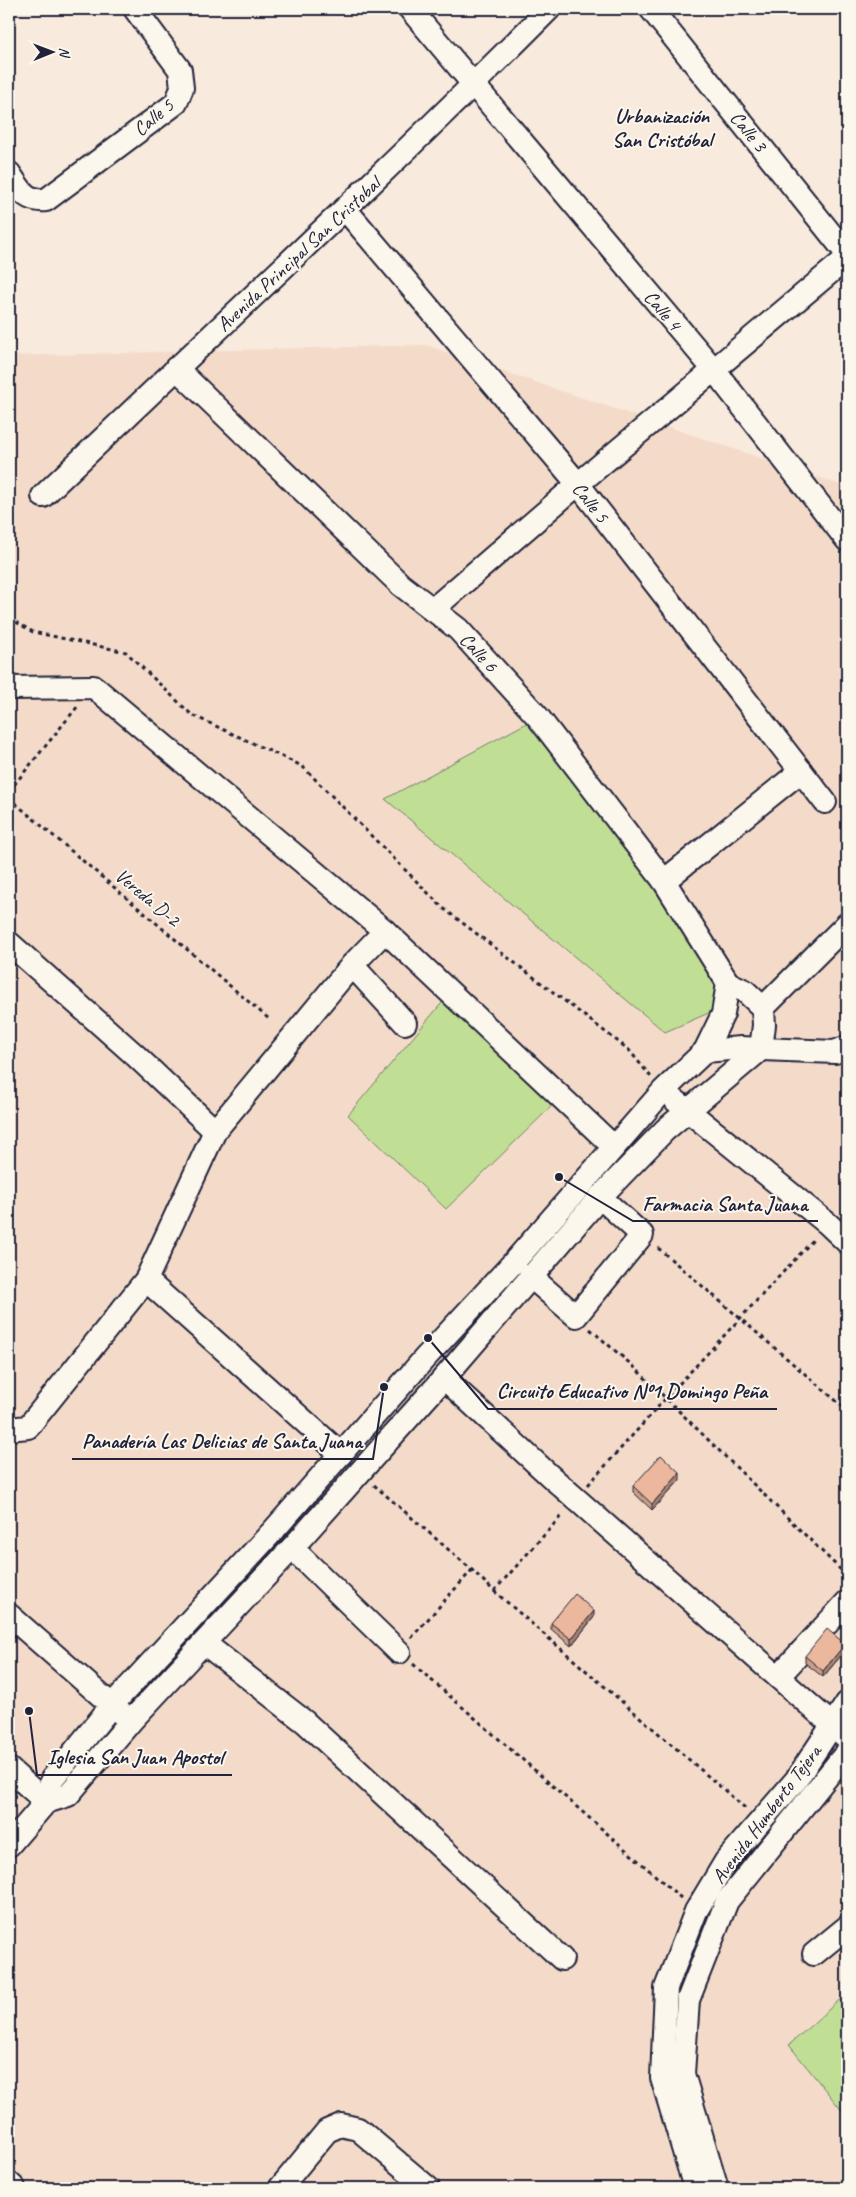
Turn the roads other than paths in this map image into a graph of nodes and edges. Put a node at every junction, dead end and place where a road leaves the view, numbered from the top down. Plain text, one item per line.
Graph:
1 (135, 9) edge
2 (410, 9) edge
3 (549, 9) edge
4 (651, 9) edge
5 (474, 84) junction
6 (9, 173) edge
7 (346, 210) junction
8 (847, 254) edge
9 (847, 258) edge
10 (176, 368) junction
11 (714, 370) junction
12 (578, 484) junction
13 (43, 496) dead end
14 (847, 540) edge
15 (432, 610) junction
16 (9, 688) edge
17 (801, 771) junction
18 (825, 802) dead end
19 (664, 882) junction
20 (847, 924) edge
21 (385, 931) junction
22 (11, 951) edge
23 (352, 965) junction
24 (728, 983) junction
25 (763, 1008) junction
26 (405, 1023) dead end
27 (847, 1047) edge
28 (762, 1048) junction
29 (705, 1051) junction
30 (663, 1091) junction
31 (688, 1110) junction
32 (215, 1131) junction
33 (614, 1147) junction
34 (600, 1197) junction
35 (847, 1242) edge
36 (530, 1276) junction
37 (146, 1280) junction
38 (444, 1378) junction
39 (9, 1429) edge
40 (341, 1454) junction
41 (292, 1548) junction
42 (847, 1602) edge
43 (9, 1615) edge
44 (204, 1643) junction
45 (399, 1652) road end
46 (778, 1677) junction
47 (847, 1703) edge
48 (112, 1705) junction
49 (131, 1722) junction
50 (840, 1732) edge
51 (847, 1752) edge
52 (9, 1769) edge
53 (46, 1802) junction
54 (9, 1845) edge
55 (847, 1927) edge
56 (814, 1954) dead end
57 (562, 1959) dead end
58 (9, 2183) edge
59 (14, 2188) edge
60 (280, 2188) edge
61 (428, 2188) edge
62 (695, 2188) edge
63 (717, 2188) edge

1 - 6 street, Calle 5
2 - 5 street, Calle 4
3 - 5 street, Avenida Principal San Cristobal
4 - 8 street, Calle 3
5 - 7 street, Avenida Principal San Cristobal
5 - 11 street, Calle 4
7 - 10 street, Avenida Principal San Cristobal
7 - 12 street, Calle 5
9 - 11 street
10 - 13 street, Avenida Principal San Cristobal
10 - 15 street, Calle 6
11 - 12 street
11 - 14 street, Calle 4
12 - 15 street
12 - 17 street, Calle 5
15 - 19 street, Calle 6
16 - 21 street
17 - 18 street, Calle 5
17 - 19 street
19 - 24 street, Calle 6
20 - 25 street
21 - 23 street
21 - 33 street
22 - 32 street
23 - 26 street
23 - 32 street
24 - 25 street
24 - 29 street
25 - 28 street
27 - 28 street
28 - 29 street
28 - 31 street
29 - 30 street
30 - 31 street
30 - 33 street
31 - 34 street
31 - 35 street
32 - 37 street
33 - 40 street
34 - 36 street
34 - 36 street
36 - 38 street
37 - 39 street
37 - 40 street
38 - 41 street
38 - 46 street
40 - 48 street
41 - 44 street
41 - 45 street
42 - 46 street
43 - 48 street
44 - 49 street
44 - 57 street
46 - 50 street
47 - 50 street, Avenida Humberto Tejera
48 - 49 street
48 - 53 street
49 - 53 street
50 - 62 street, Avenida Humberto Tejera
51 - 63 street, Avenida Humberto Tejera
52 - 53 street
53 - 54 street
55 - 56 street
58 - 59 street
60 - 61 street

